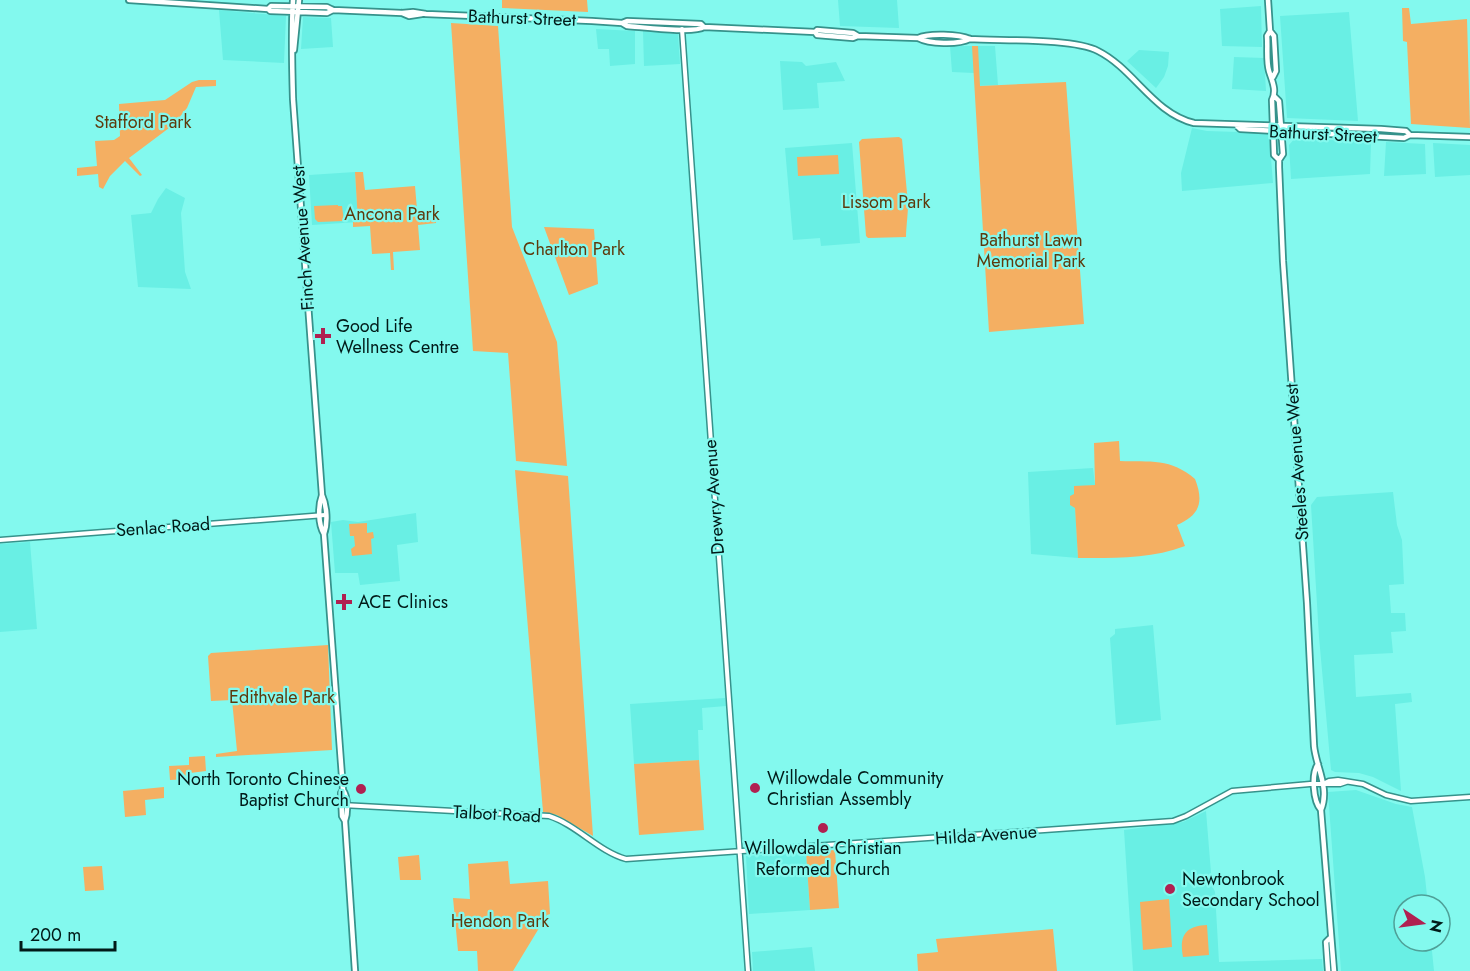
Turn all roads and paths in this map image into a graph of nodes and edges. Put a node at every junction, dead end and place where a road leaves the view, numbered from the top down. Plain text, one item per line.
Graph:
1 (129, 0) edge
2 (299, 0) edge
3 (1268, 0) edge
4 (295, 7) edge
5 (622, 23) junction
6 (682, 24) junction
7 (704, 27) junction
8 (682, 30) junction
9 (1274, 96) junction
10 (1272, 124) junction
11 (1236, 125) junction
12 (1280, 125) junction
13 (1273, 130) junction
14 (1281, 131) junction
15 (1410, 135) junction
16 (1470, 137) edge
17 (1279, 159) junction
18 (323, 515) junction
19 (0, 540) edge
20 (1318, 764) junction
21 (1315, 784) junction
22 (1322, 784) junction
23 (1470, 797) edge
24 (344, 805) junction
25 (1321, 810) junction
26 (740, 851) junction
27 (642, 858) joint
28 (1330, 961) junction
29 (355, 971) edge
30 (748, 971) edge
31 (1328, 971) edge
32 (1334, 971) edge

1 - 4 main road, Bathurst Street
2 - 4 main road, Finch Avenue West
3 - 9 main road, Steeles Avenue West
4 - 5 main road, Bathurst Street
4 - 18 main road, Finch Avenue West
5 - 6 main road, Bathurst Street
5 - 8 main road, Bathurst Street
6 - 7 main road, Bathurst Street
6 - 8 street, Drewry Avenue
7 - 8 main road, Bathurst Street
7 - 11 main road, Bathurst Street
8 - 26 street, Drewry Avenue
9 - 10 main road, Steeles Avenue West
9 - 12 main road, Steeles Avenue West
10 - 11 main road, Bathurst Street
10 - 12 main road, Bathurst Street
10 - 13 main road, Steeles Avenue West
11 - 13 main road, Bathurst Street
12 - 14 main road, Steeles Avenue West
12 - 15 main road, Bathurst Street
13 - 14 main road, Bathurst Street
13 - 17 main road, Steeles Avenue West
14 - 15 main road, Bathurst Street
14 - 17 main road, Steeles Avenue West
15 - 16 main road, Bathurst Street
17 - 20 main road, Steeles Avenue West
18 - 19 street, Senlac Road
18 - 24 main road, Finch Avenue West
20 - 21 main road, Steeles Avenue West
20 - 22 main road, Steeles Avenue West
21 - 22 street, Hilda Avenue
21 - 25 main road, Steeles Avenue West
21 - 26 street, Hilda Avenue
22 - 23 street, Hilda Avenue
22 - 25 main road, Steeles Avenue West
24 - 27 street, Talbot Road
24 - 29 main road, Finch Avenue West
25 - 28 main road, Steeles Avenue West
26 - 27 street, Hilda Avenue
26 - 30 street, Drewry Avenue
28 - 31 main road, Steeles Avenue West
28 - 32 main road, Steeles Avenue West

